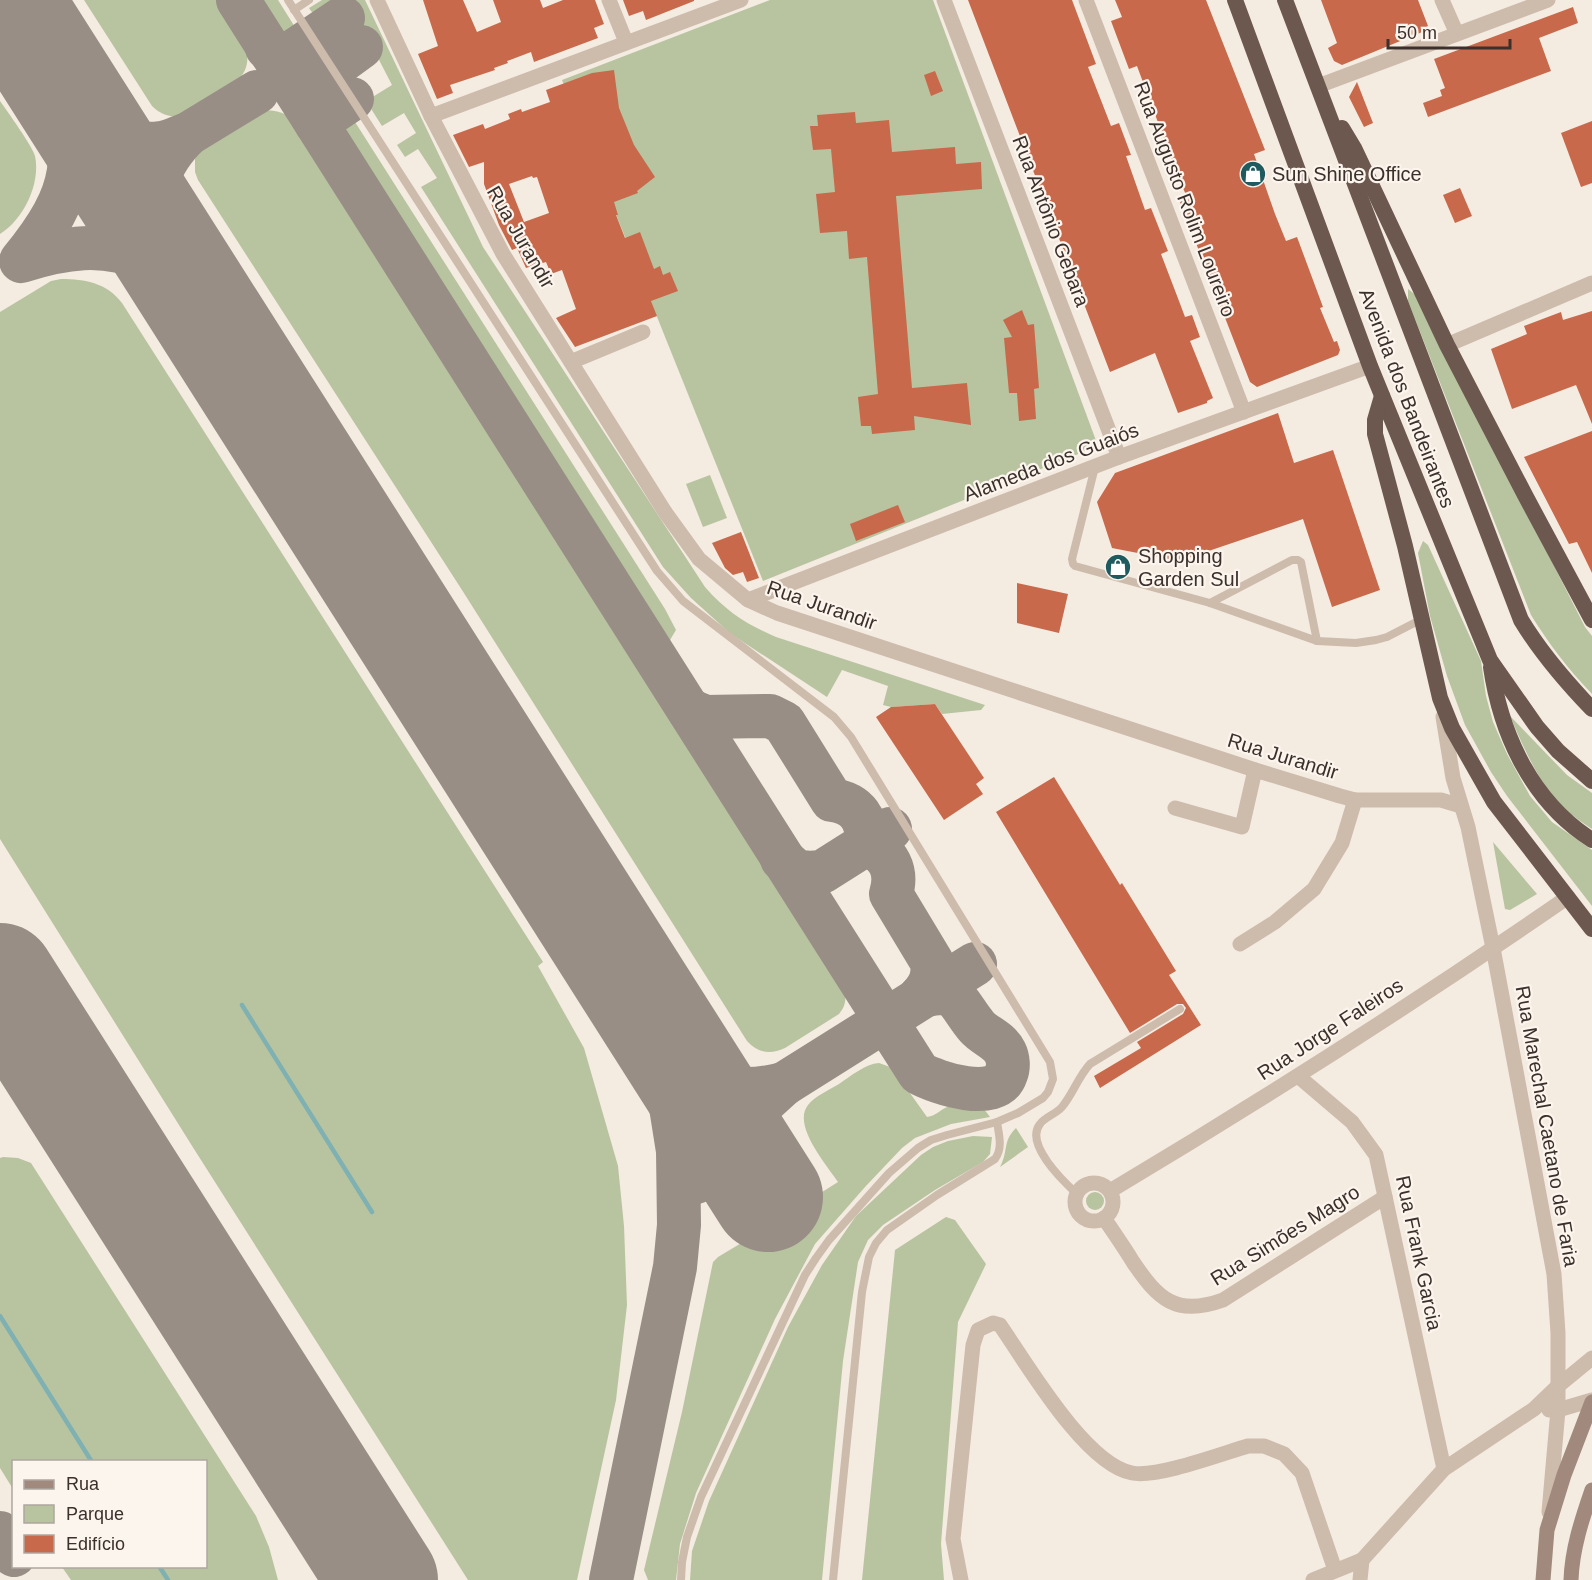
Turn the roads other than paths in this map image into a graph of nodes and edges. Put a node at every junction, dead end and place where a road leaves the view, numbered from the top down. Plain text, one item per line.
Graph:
1 (288, 0) edge
2 (309, 0) edge
3 (377, 0) edge
4 (609, 0) edge
5 (741, 0) edge
6 (944, 0) edge
7 (1086, 0) edge
8 (1235, 0) edge
9 (1285, 0) edge
10 (1442, 0) edge
11 (1548, 0) edge
12 (294, 10) junction
13 (1456, 34) junction
14 (626, 42) junction
15 (1318, 86) junction
16 (1328, 111) junction
17 (431, 116) junction
18 (1592, 283) edge
19 (643, 332) dead end
20 (1447, 345) junction
21 (573, 362) junction
22 (1370, 366) junction
23 (1382, 396) junction
24 (1244, 412) junction
25 (1119, 457) junction
26 (1095, 467) junction
27 (748, 600) junction
28 (1210, 603) junction
29 (1422, 620) junction
30 (1592, 620) edge
31 (1317, 641) junction
32 (1490, 660) junction
33 (1440, 698) junction
34 (1592, 709) edge
35 (1255, 770) junction
36 (1592, 781) edge
37 (1355, 800) junction
38 (1461, 806) junction
39 (1175, 808) dead end
40 (1592, 840) edge
41 (1568, 897) junction
42 (1592, 929) edge
43 (1240, 944) dead end
44 (1493, 948) junction
45 (1180, 1009) dead end
46 (1298, 1076) junction
47 (996, 1122) junction
48 (1110, 1191) junction
49 (1077, 1194) junction
50 (1386, 1197) junction
51 (1104, 1218) junction
52 (1592, 1358) edge
53 (1558, 1386) junction
54 (1592, 1401) edge
55 (1534, 1409) junction
56 (1558, 1410) junction
57 (1444, 1469) junction
58 (1592, 1490) edge
59 (1547, 1530) junction
60 (1362, 1560) junction
61 (1335, 1570) junction
62 (681, 1580) edge
63 (832, 1580) edge
64 (961, 1580) edge
65 (1313, 1580) edge
66 (1360, 1580) edge
67 (1543, 1580) edge
68 (1571, 1580) edge

1 - 12 lane
2 - 12 lane
3 - 17 street, Rua Jurandir
4 - 14 street
5 - 14 street
6 - 25 street, Rua Antônio Gebara
7 - 24 street, Rua Augusto Rolim Loureiro
8 - 22 highway, Avenida dos Bandeirantes
9 - 15 highway, Avenida dos Bandeirantes
10 - 13 street
11 - 13 street
12 - 47 lane
13 - 15 street
14 - 17 street
15 - 16 highway, Avenida dos Bandeirantes
16 - 20 highway
16 - 34 highway, Avenida dos Bandeirantes
17 - 21 street, Rua Jurandir
18 - 20 street
19 - 21 street
20 - 30 highway
21 - 27 street, Rua Jurandir
22 - 23 highway, Avenida dos Bandeirantes
22 - 24 street, Alameda dos Guaiós
23 - 29 highway
23 - 32 highway, Avenida dos Bandeirantes
24 - 25 street, Alameda dos Guaiós
25 - 26 street, Alameda dos Guaiós
26 - 27 street, Alameda dos Guaiós
26 - 28 lane
27 - 35 street, Rua Jurandir
28 - 31 lane
28 - 31 lane
29 - 31 lane
29 - 33 highway
32 - 36 highway, Avenida dos Bandeirantes
32 - 40 highway
33 - 38 street, Rua Marechal Caetano de Faria
33 - 41 highway
35 - 37 street, Rua Jurandir
35 - 39 street
37 - 38 street, Rua Jurandir
37 - 43 street
38 - 44 street, Rua Marechal Caetano de Faria
41 - 42 highway
41 - 44 street, Rua Jorge Faleiros
44 - 46 street, Rua Jorge Faleiros
44 - 53 street, Rua Marechal Caetano de Faria
45 - 49 lane
46 - 48 street, Rua Jorge Faleiros
46 - 50 street, Rua Frank Garcia
47 - 62 lane
47 - 63 lane
48 - 49 street
48 - 51 street
49 - 51 street
50 - 51 street, Rua Simões Magro
50 - 57 street, Rua Frank Garcia
52 - 53 street
53 - 55 street
53 - 56 street, Rua Marechal Caetano de Faria
54 - 56 street
54 - 59 main road
55 - 56 street
55 - 57 street
56 - 59 street, Rua Marechal Caetano de Faria
57 - 60 street
58 - 68 main road
59 - 67 main road
60 - 61 street
60 - 66 street
61 - 64 street
61 - 65 street

